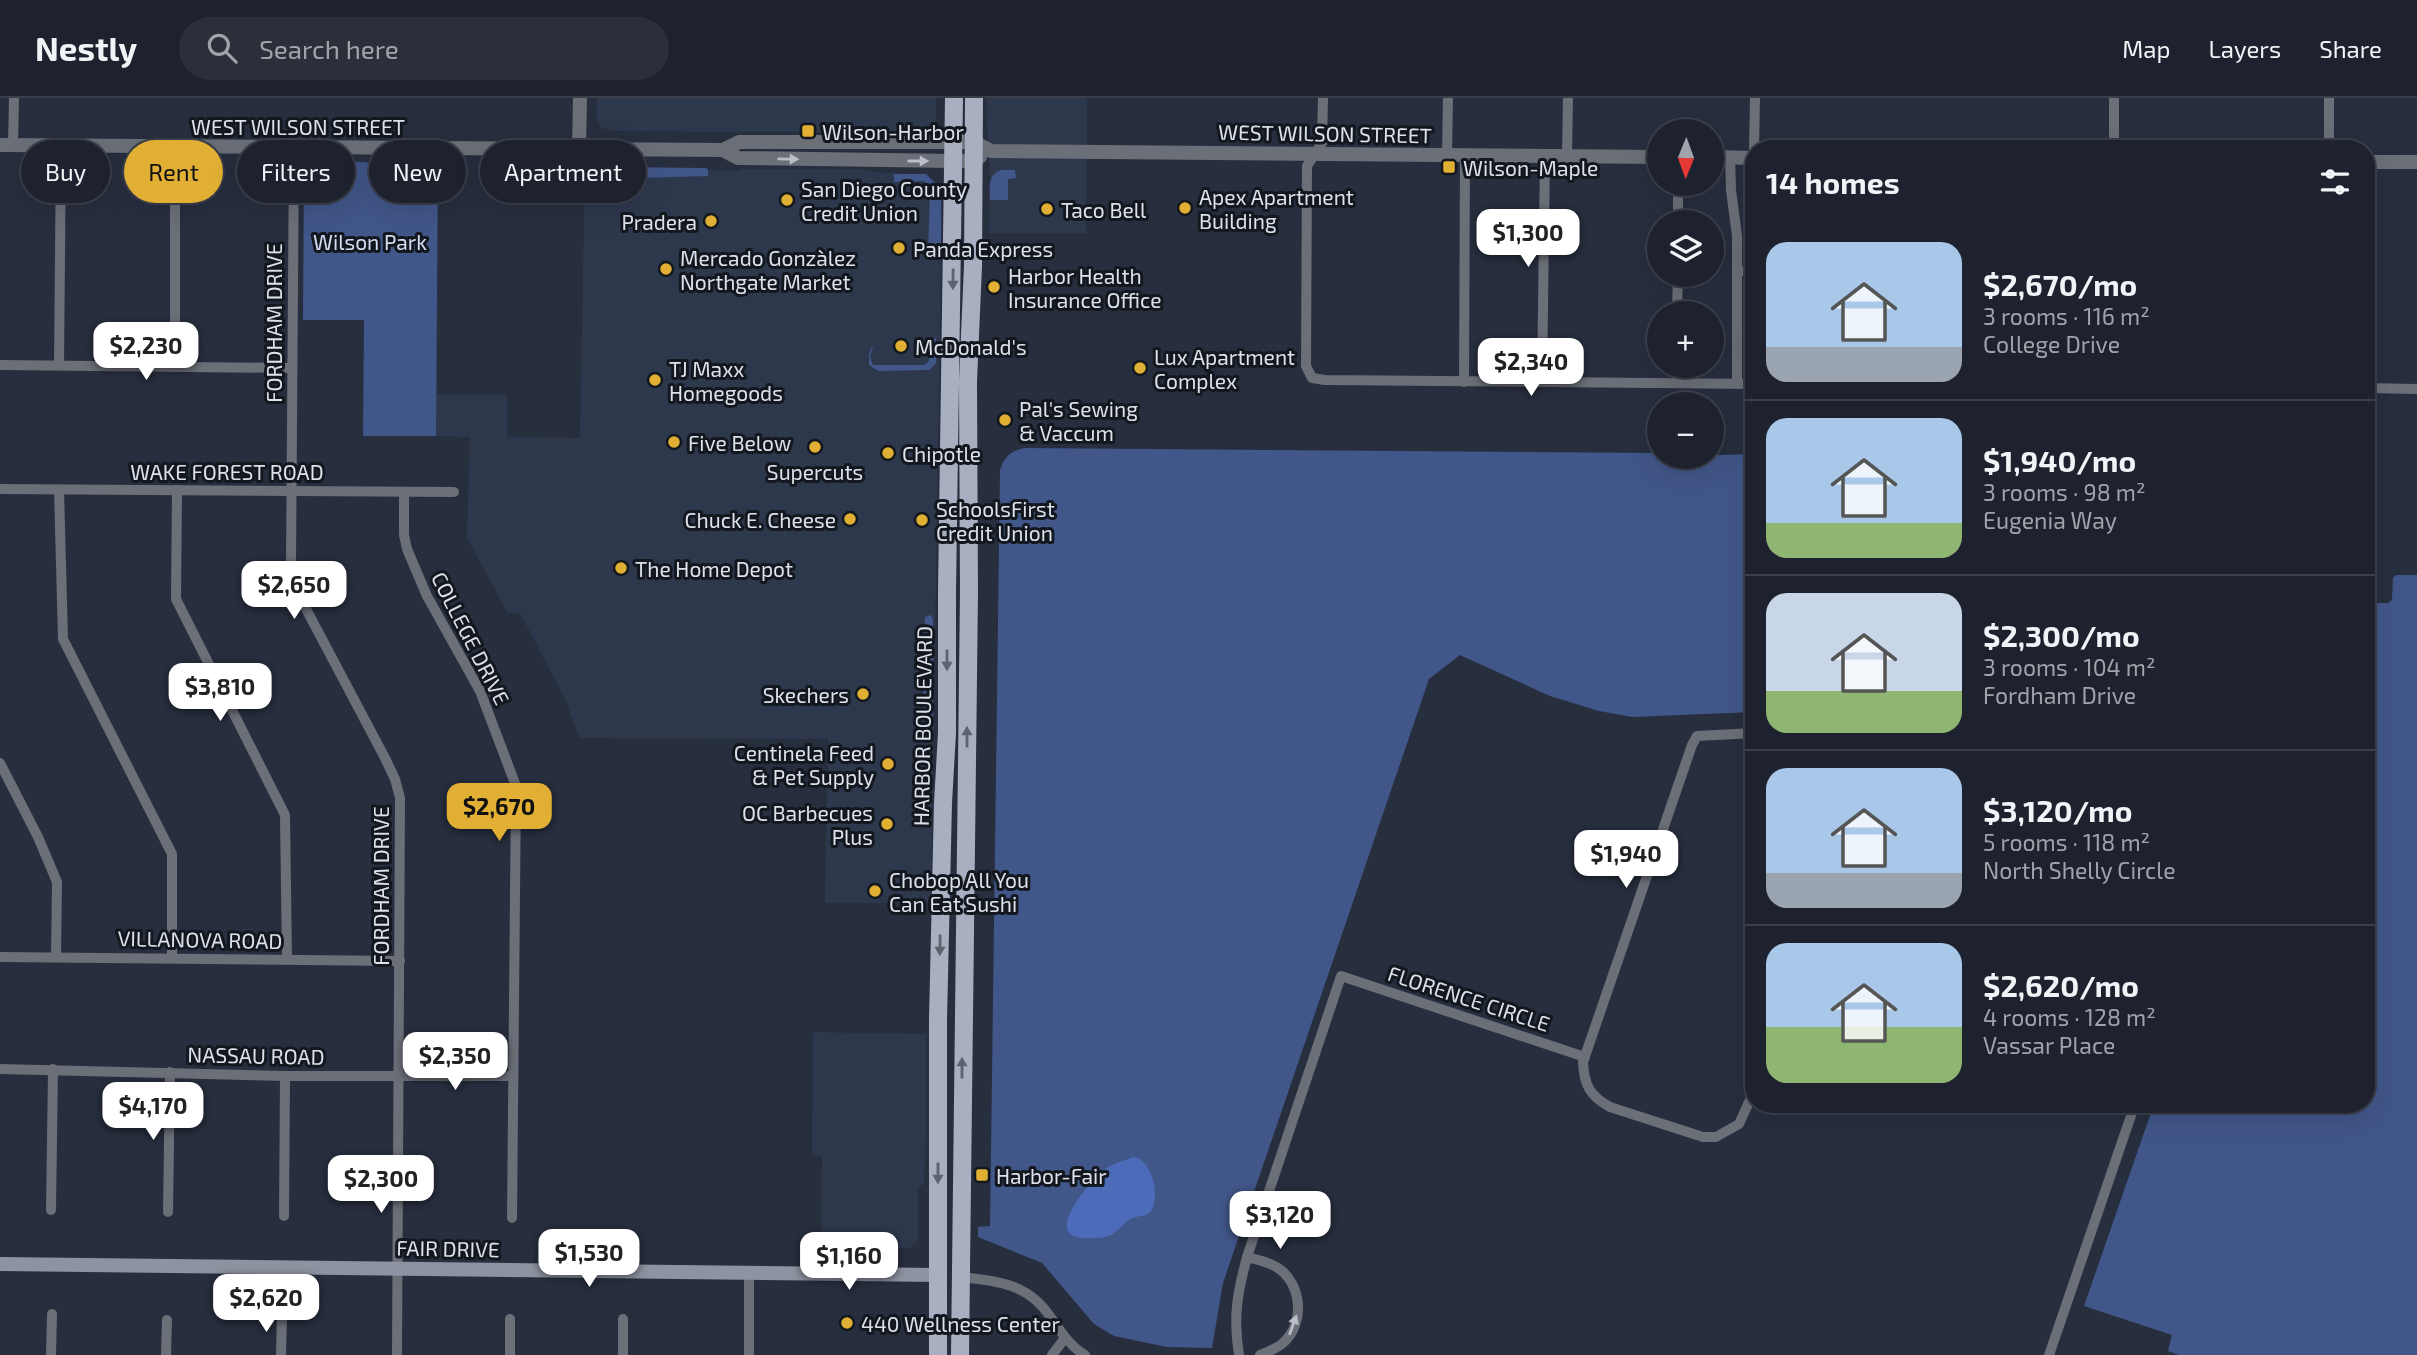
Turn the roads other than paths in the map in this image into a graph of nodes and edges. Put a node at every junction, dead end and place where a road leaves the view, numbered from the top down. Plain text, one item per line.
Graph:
1 (14, 98) edge
2 (580, 98) edge
3 (954, 98) edge
4 (974, 98) edge
5 (1323, 98) edge
6 (1448, 98) edge
7 (1568, 98) edge
8 (1755, 98) edge
9 (2114, 98) edge
10 (2329, 98) edge
11 (579, 140) edge
12 (1754, 140) edge
13 (2114, 140) edge
14 (2329, 140) edge
15 (954, 142) junction
16 (974, 142) junction
17 (7, 146) edge
18 (355, 147) edge
19 (480, 148) edge
20 (646, 149) edge
21 (723, 150) junction
22 (991, 151) junction
23 (1315, 154) junction
24 (1447, 155) junction
25 (1465, 155) junction
26 (1545, 156) junction
27 (1567, 156) junction
28 (1647, 157) edge
29 (1724, 158) edge
30 (1730, 158) junction
31 (1745, 158) edge
32 (974, 161) junction
33 (954, 162) junction
34 (2375, 162) edge
35 (2417, 162) edge
36 (60, 203) edge
37 (175, 203) edge
38 (294, 203) edge
39 (1737, 271) junction
40 (1745, 271) edge
41 (0, 365) edge
42 (58, 365) junction
43 (174, 367) junction
44 (291, 368) junction
45 (1677, 378) edge
46 (1464, 382) junction
47 (1542, 382) junction
48 (1677, 383) junction
49 (1737, 384) junction
50 (1745, 384) edge
51 (2375, 388) edge
52 (2417, 389) edge
53 (0, 489) edge
54 (59, 490) junction
55 (177, 490) junction
56 (292, 490) junction
57 (404, 492) junction
58 (454, 492) dead end
59 (1745, 733) edge
60 (0, 763) edge
61 (0, 957) edge
62 (56, 957) junction
63 (172, 957) junction
64 (286, 959) junction
65 (400, 961) junction
66 (1585, 1057) junction
67 (0, 1069) edge
68 (53, 1069) junction
69 (170, 1072) junction
70 (285, 1076) junction
71 (398, 1076) junction
72 (512, 1076) junction
73 (1745, 1111) edge
74 (2132, 1113) edge
75 (51, 1210) dead end
76 (168, 1212) dead end
77 (284, 1216) dead end
78 (512, 1218) dead end
79 (1247, 1257) junction
80 (0, 1264) edge
81 (397, 1268) junction
82 (749, 1275) junction
83 (938, 1275) junction
84 (961, 1277) junction
85 (52, 1314) dead end
86 (282, 1314) dead end
87 (510, 1319) dead end
88 (624, 1319) dead end
89 (167, 1320) dead end
90 (1068, 1347) edge
91 (51, 1355) edge
92 (166, 1355) edge
93 (281, 1355) edge
94 (397, 1355) edge
95 (510, 1355) edge
96 (623, 1355) edge
97 (749, 1355) edge
98 (937, 1355) edge
99 (960, 1355) edge
100 (1052, 1355) edge
101 (1086, 1355) edge
102 (1239, 1355) edge
103 (1260, 1355) edge
104 (2049, 1355) edge

1 - 17 street
2 - 11 street
3 - 15 main road, HARBOR BOULEVARD
4 - 16 main road
5 - 23 street
6 - 24 street
7 - 27 street
8 - 12 street
9 - 13 street
10 - 14 street
15 - 16 street, WEST WILSON STREET
15 - 21 street, WEST WILSON STREET
15 - 33 main road, HARBOR BOULEVARD
16 - 22 street, WEST WILSON STREET
16 - 32 main road
18 - 19 street, WEST WILSON STREET
20 - 21 street, WEST WILSON STREET
21 -> 33 street, WEST WILSON STREET
22 - 23 street, WEST WILSON STREET
22 - 32 street, WEST WILSON STREET
23 - 24 street, WEST WILSON STREET
23 - 46 street
24 - 25 street, WEST WILSON STREET
25 - 26 street, WEST WILSON STREET
25 - 46 street
26 - 27 street, WEST WILSON STREET
26 - 47 street
27 - 28 street, WEST WILSON STREET
29 - 30 street
30 - 31 street
30 - 39 street
32 - 33 street, WEST WILSON STREET
84 -> 32 main road
33 -> 83 main road, HARBOR BOULEVARD
34 - 35 street
36 - 42 street
37 - 43 street
38 - 44 street, FORDHAM DRIVE
39 - 40 street
39 - 49 street
41 - 42 street
42 - 43 street
43 - 44 street
44 - 56 street, FORDHAM DRIVE
45 - 48 street
46 - 47 street
47 - 48 street
48 - 49 street
49 - 50 street
51 - 52 street
53 - 54 street, WAKE FOREST ROAD
54 - 55 street, WAKE FOREST ROAD
54 - 63 street
55 - 56 street, WAKE FOREST ROAD
55 - 64 street
56 - 57 street, WAKE FOREST ROAD
56 - 65 street, FORDHAM DRIVE
57 - 58 street, WAKE FOREST ROAD
57 - 72 street, COLLEGE DRIVE
59 - 66 street
60 - 62 street
61 - 62 street, VILLANOVA ROAD
62 - 63 street, VILLANOVA ROAD
63 - 64 street, VILLANOVA ROAD
64 - 65 street, VILLANOVA ROAD
65 - 71 street, FORDHAM DRIVE
66 - 73 street
66 - 79 street, FLORENCE CIRCLE
67 - 68 street, NASSAU ROAD
68 - 69 street, NASSAU ROAD
68 - 75 street
69 - 70 street, NASSAU ROAD
69 - 76 street
70 - 71 street, NASSAU ROAD
70 - 77 street
71 - 72 street, NASSAU ROAD
71 - 81 street, FORDHAM DRIVE
72 - 78 street, COLLEGE DRIVE
74 - 104 street
79 - 102 street
103 -> 79 street
80 - 81 main road, FAIR DRIVE
81 - 82 main road, FAIR DRIVE
81 - 94 street, FORDHAM DRIVE
82 - 83 main road, FAIR DRIVE
82 - 97 street
83 - 84 main road
83 - 98 main road, HARBOR BOULEVARD
84 - 90 street
84 - 99 main road
85 - 91 street
86 - 93 street
87 - 95 street
88 - 96 street
89 - 92 street
90 - 100 street
90 - 101 street

